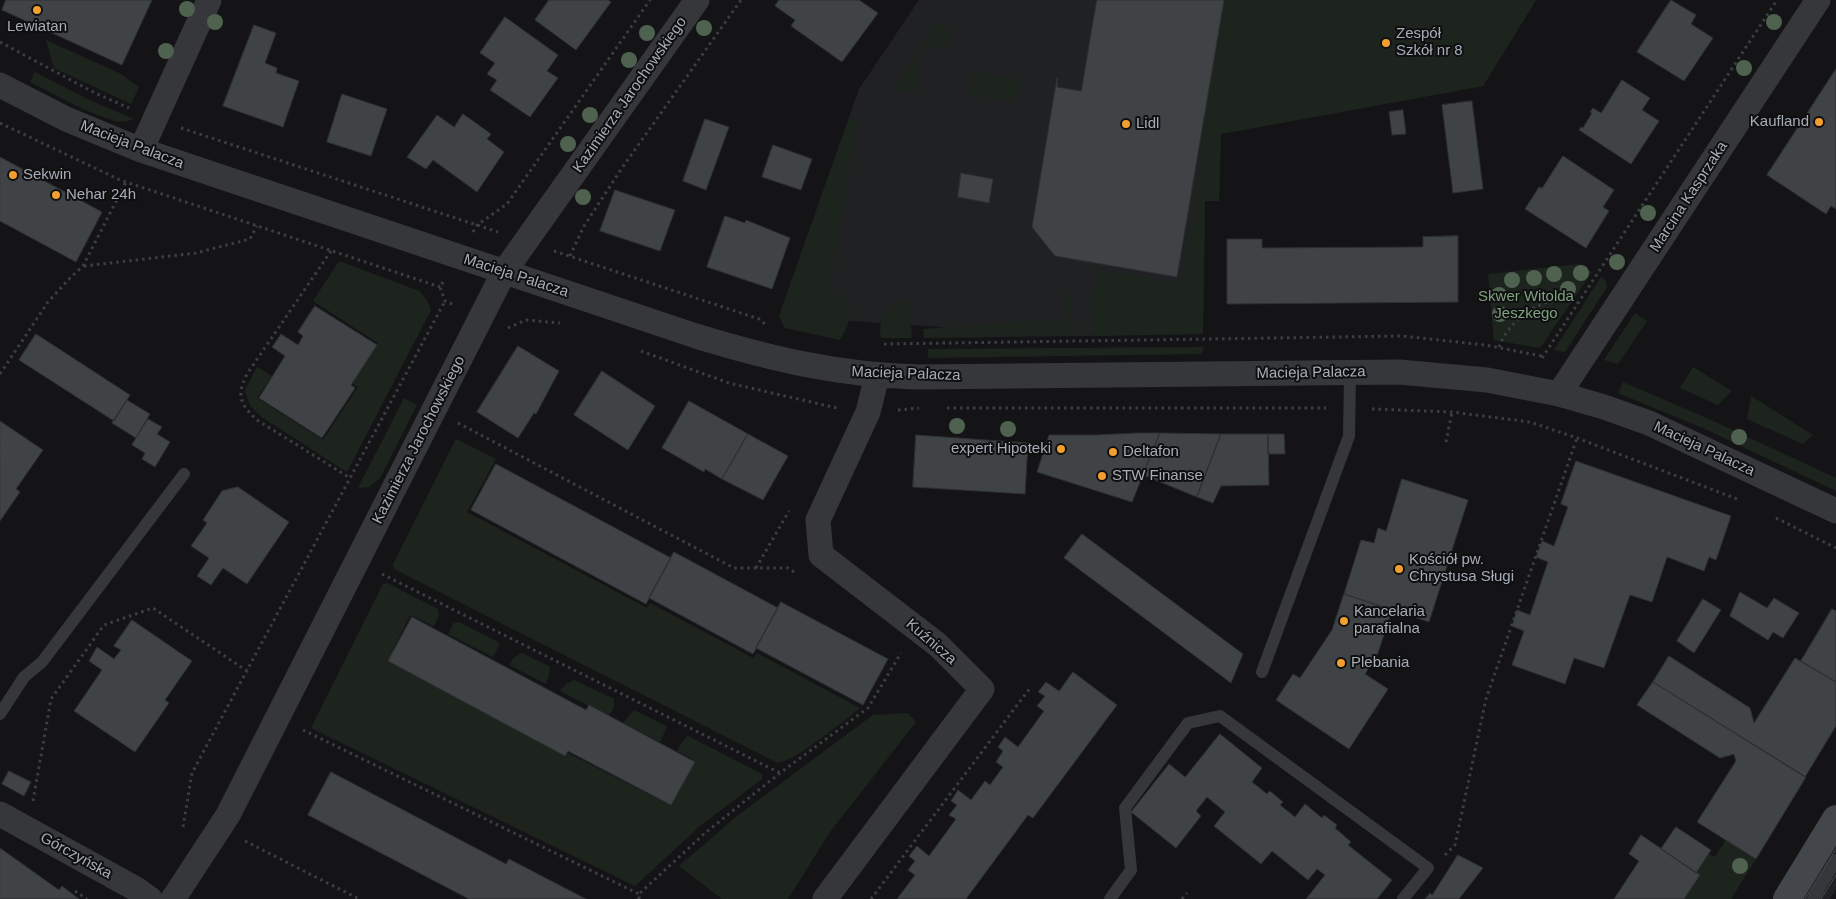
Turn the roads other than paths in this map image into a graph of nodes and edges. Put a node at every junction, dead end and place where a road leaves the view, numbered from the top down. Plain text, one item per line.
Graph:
1 (209, 0) edge
2 (697, 0) edge
3 (1818, 0) edge
4 (0, 85) edge
5 (141, 150) junction
6 (504, 272) junction
7 (1350, 372) junction
8 (877, 376) junction
9 (1548, 391) junction
10 (184, 474) dead end
11 (1836, 511) edge
12 (1262, 672) dead end
13 (0, 714) edge
14 (0, 814) edge
15 (1836, 819) edge
16 (1836, 860) edge
17 (150, 899) edge
18 (173, 899) edge
19 (825, 899) edge
20 (1110, 899) edge
21 (1403, 899) edge
22 (1787, 899) edge
23 (1812, 899) edge

1 - 5 street
2 - 6 street, Kazimierza Jarochowskiego
3 - 9 street, Marcina Kasprzaka
4 - 5 street, Macieja Palacza
5 - 6 street, Macieja Palacza
6 - 8 street, Macieja Palacza
6 - 18 street, Kazimierza Jarochowskiego
7 - 8 street, Macieja Palacza
7 - 9 street, Macieja Palacza
7 - 12 lane
8 - 19 street, Kuźnicza
9 - 11 street, Macieja Palacza
10 - 13 lane
14 - 17 street, Górczyńska
15 - 22 street
16 - 23 lane
20 - 21 lane

